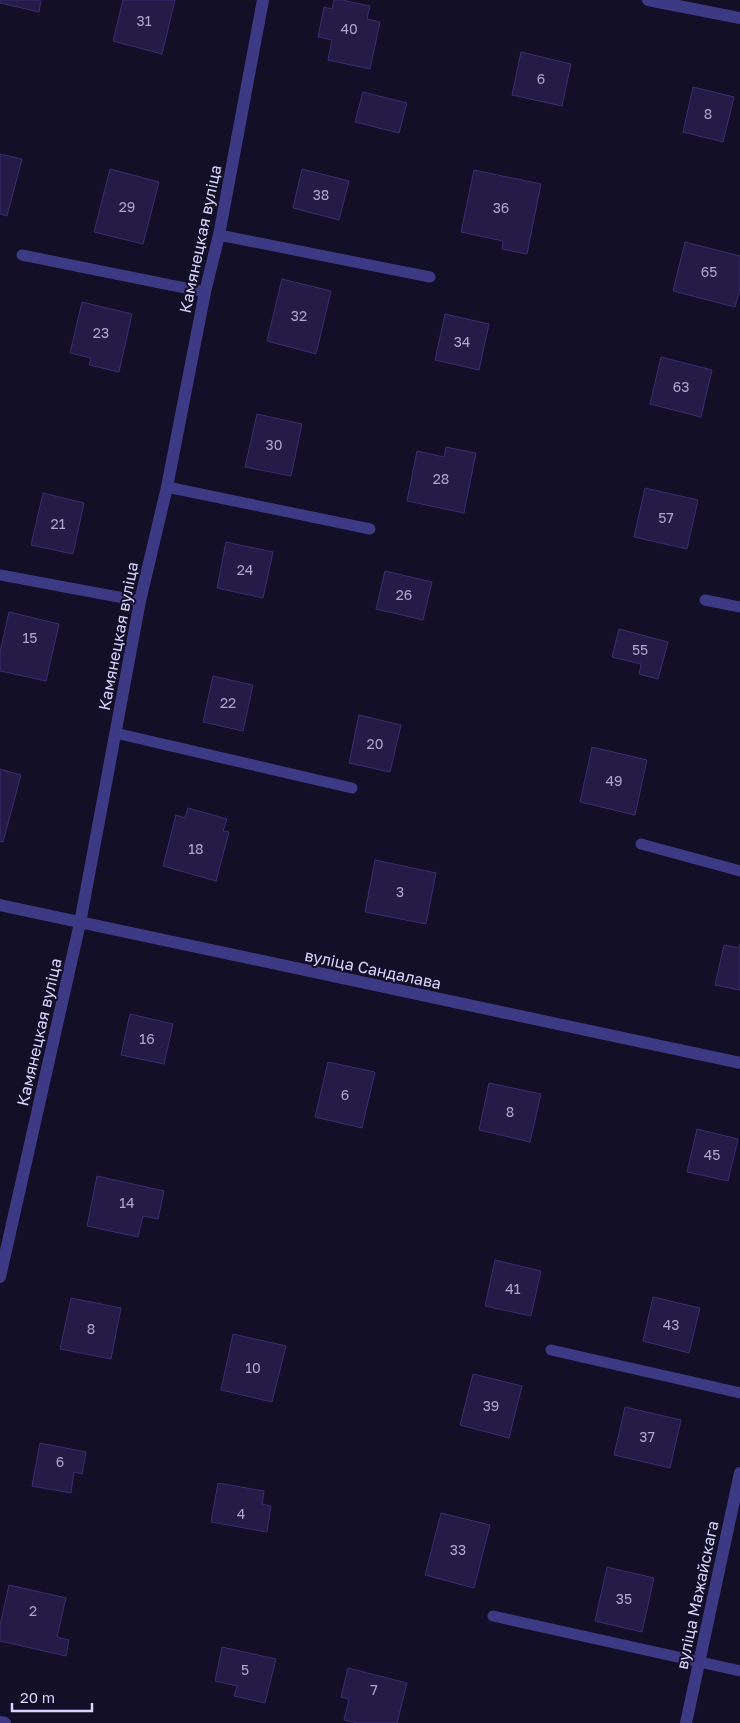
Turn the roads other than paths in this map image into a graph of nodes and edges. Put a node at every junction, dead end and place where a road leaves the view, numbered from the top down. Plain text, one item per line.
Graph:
1 (263, 0) edge
2 (648, 0) edge
3 (740, 18) edge
4 (219, 235) junction
5 (22, 256) dead end
6 (430, 276) dead end
7 (204, 292) junction
8 (167, 487) junction
9 (370, 529) dead end
10 (0, 575) edge
11 (705, 600) dead end
12 (140, 601) junction
13 (740, 607) edge
14 (115, 733) junction
15 (352, 788) dead end
16 (642, 844) dead end
17 (740, 871) edge
18 (0, 905) edge
19 (80, 923) junction
20 (740, 1063) edge
21 (0, 1276) edge
22 (551, 1350) dead end
23 (740, 1393) edge
24 (740, 1473) edge
25 (493, 1616) dead end
26 (699, 1663) junction
27 (740, 1671) edge
28 (0, 1722) edge
29 (5, 1723) edge
30 (686, 1723) edge

1 - 4 street, Камянецкая вуліца
2 - 3 street
4 - 6 lane
4 - 7 street, Камянецкая вуліца
5 - 7 lane
7 - 8 street, Камянецкая вуліца
8 - 9 lane
8 - 12 street, Камянецкая вуліца
10 - 12 lane
11 - 13 lane
12 - 14 street, Камянецкая вуліца
14 - 15 lane
14 - 19 street, Камянецкая вуліца
16 - 17 lane
18 - 19 street, вуліца Сандалава
19 - 20 street, вуліца Сандалава
19 - 21 street, Камянецкая вуліца
22 - 23 lane
24 - 26 street, вуліца Мажайскага
25 - 26 lane
26 - 27 lane
26 - 30 street, вуліца Мажайскага
28 - 29 street

